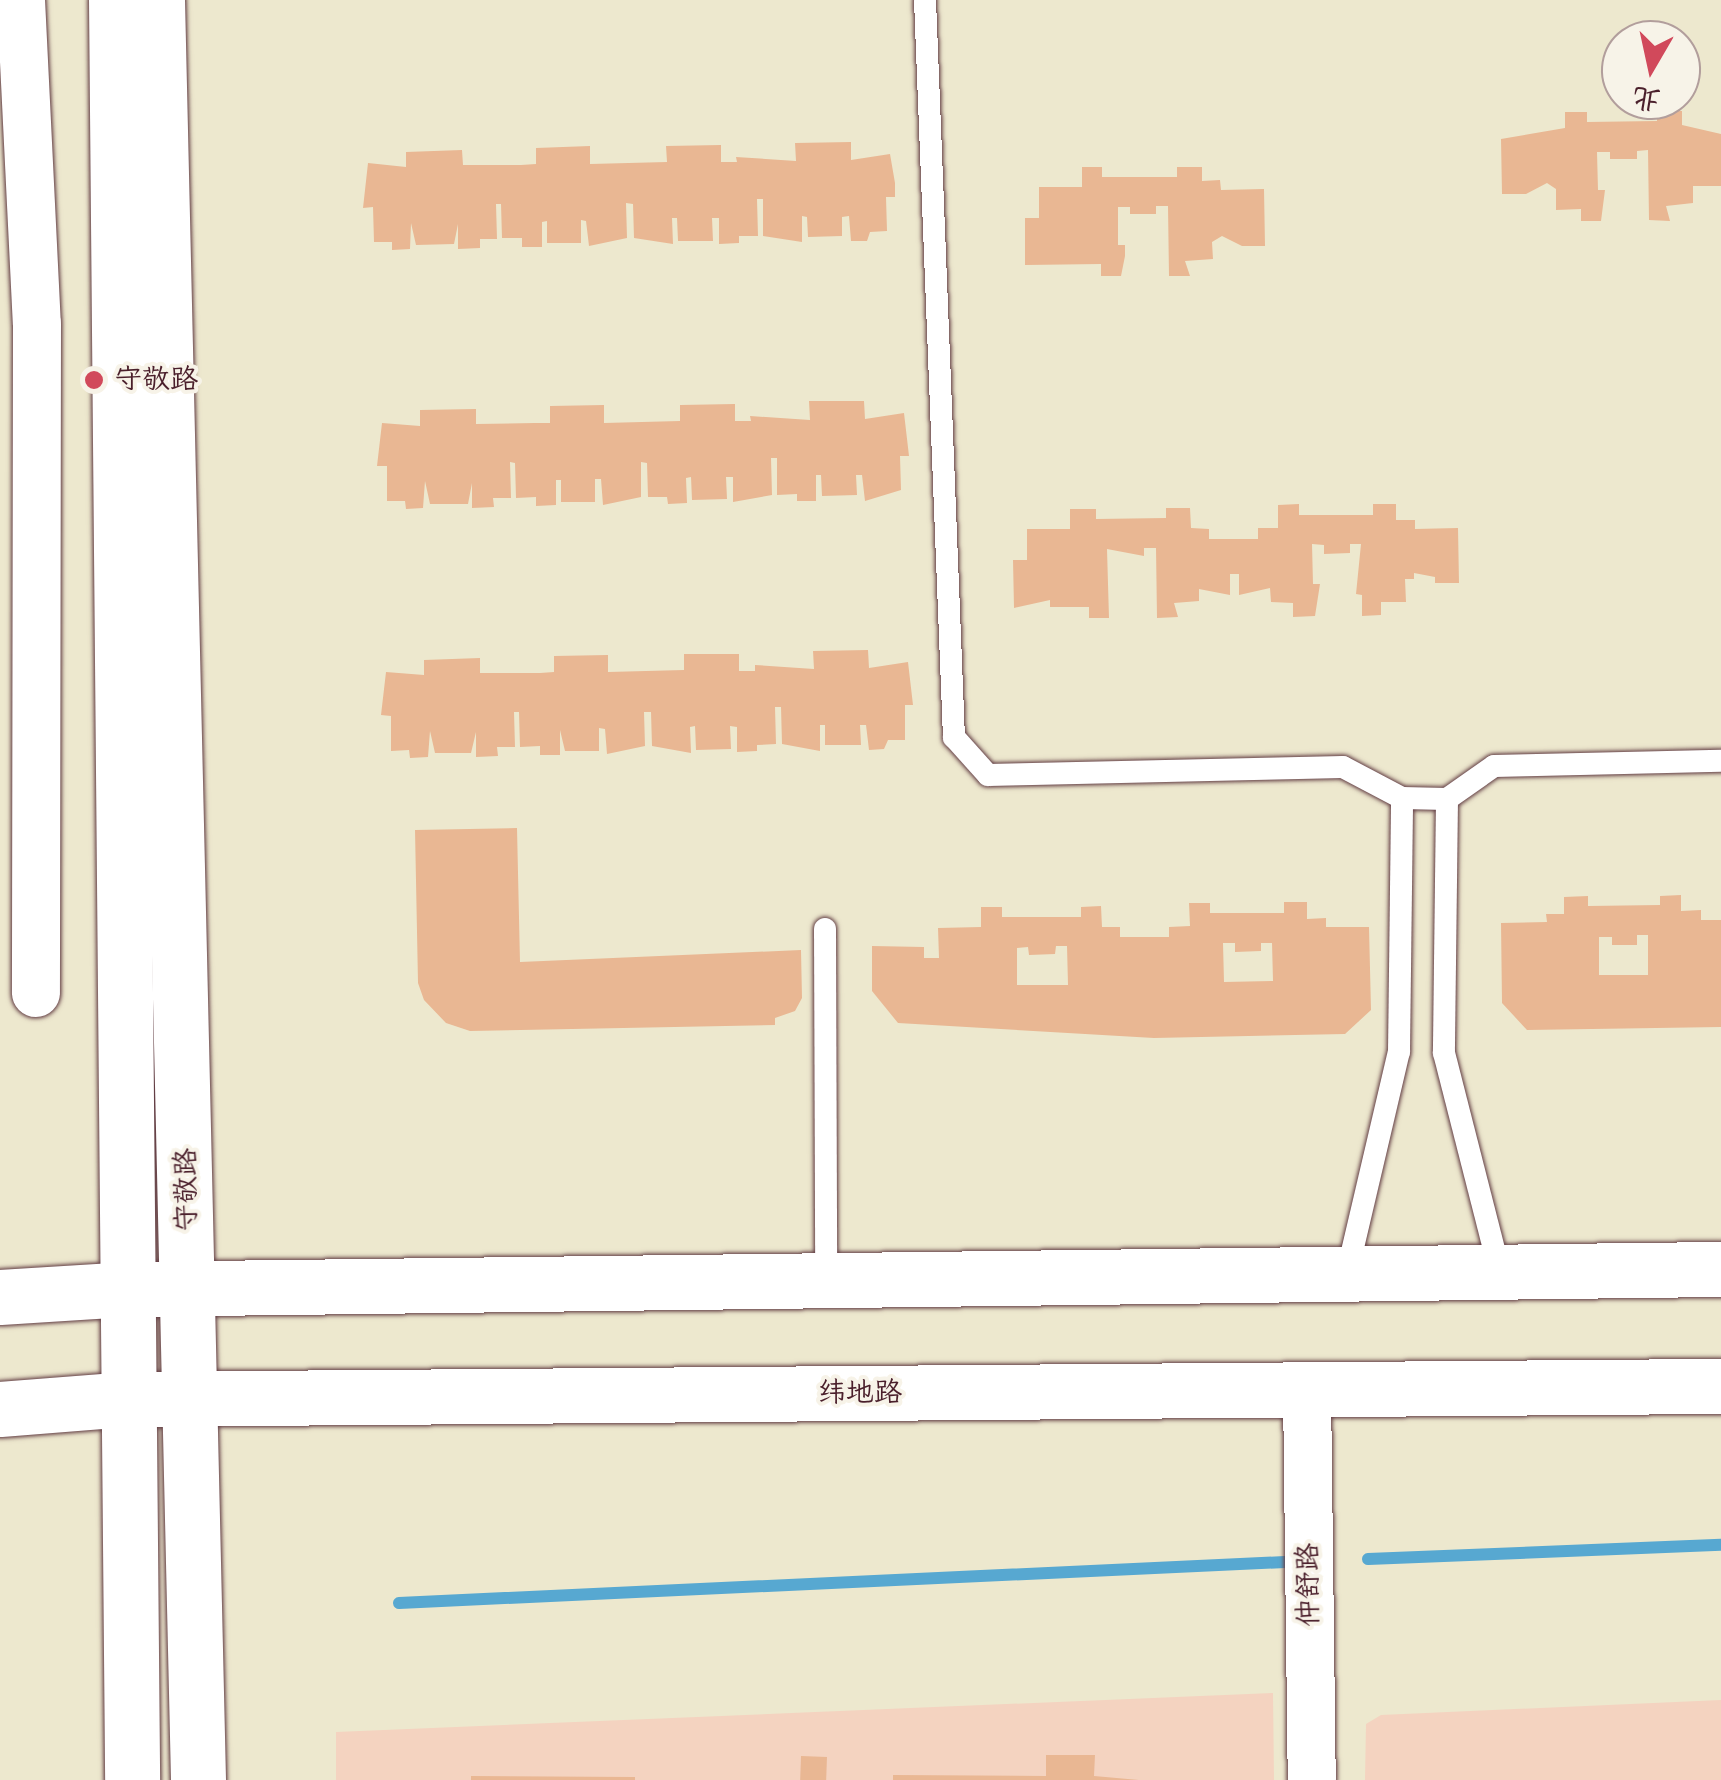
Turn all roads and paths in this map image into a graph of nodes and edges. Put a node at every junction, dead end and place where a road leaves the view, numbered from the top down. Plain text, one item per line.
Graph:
1 (21, 0) edge
2 (116, 0) edge
3 (156, 0) edge
4 (925, 0) edge
5 (1721, 761) edge
6 (1402, 798) junction
7 (1447, 799) junction
8 (825, 929) dead end
9 (36, 993) dead end
10 (1721, 1269) edge
11 (1500, 1272) junction
12 (1346, 1274) junction
13 (826, 1280) junction
14 (190, 1288) junction
15 (126, 1289) junction
16 (0, 1297) edge
17 (1721, 1386) edge
18 (1307, 1390) junction
19 (126, 1399) junction
20 (192, 1399) junction
21 (0, 1409) edge
22 (132, 1780) edge
23 (198, 1780) edge
24 (1312, 1780) edge

1 - 9 street
2 - 15 main road
3 - 14 main road, 守敬路
4 - 6 lane
5 - 7 lane
6 - 7 lane
6 - 12 lane
7 - 11 lane
8 - 13 lane
10 - 11 main road
11 - 12 main road
12 - 13 main road
13 - 14 main road
14 - 15 main road
14 - 20 main road, 守敬路
15 - 16 main road
15 - 19 main road
17 - 18 main road, 纬地路
18 - 20 main road, 纬地路
18 - 24 street, 仲舒路
19 - 20 main road, 纬地路
19 - 21 main road, 纬地路
19 - 22 main road
20 - 23 main road, 守敬路

